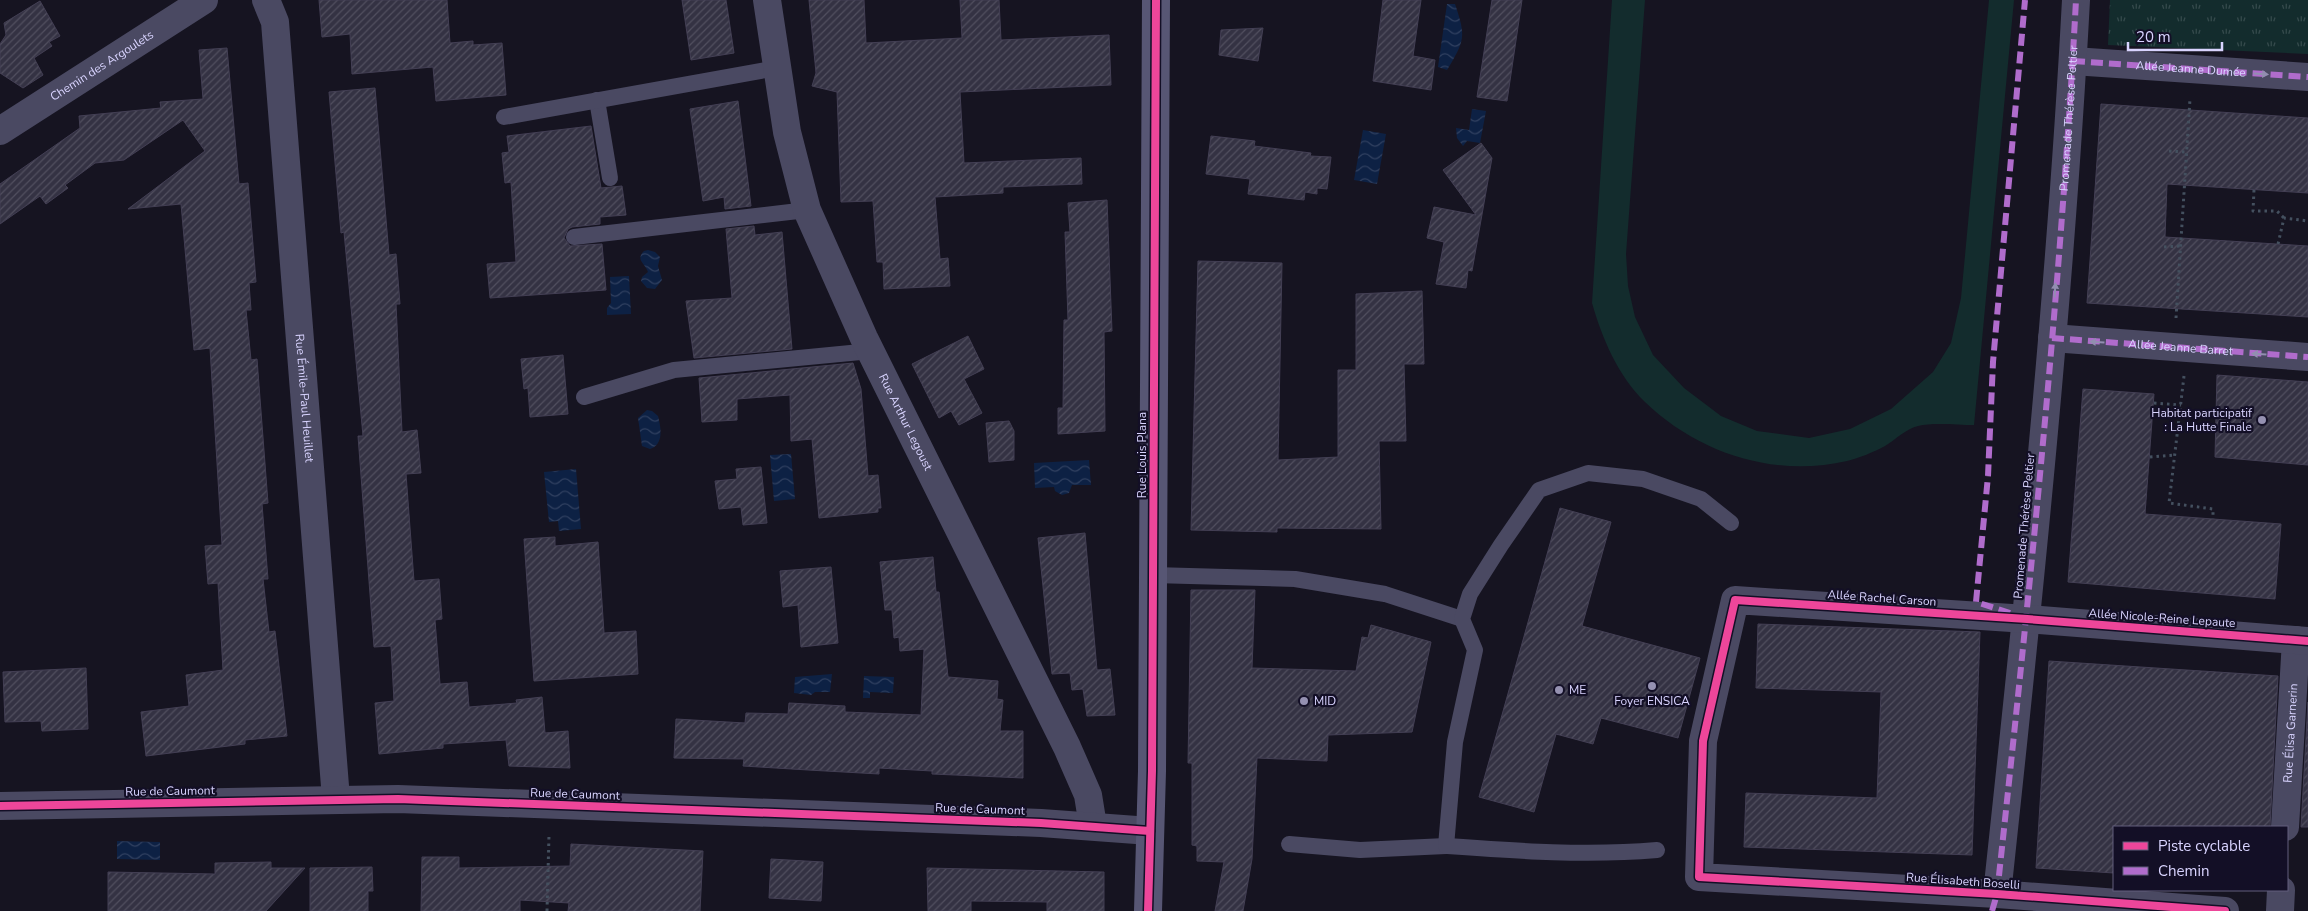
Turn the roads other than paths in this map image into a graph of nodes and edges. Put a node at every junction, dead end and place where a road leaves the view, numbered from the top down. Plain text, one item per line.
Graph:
1 (204, 0) edge
2 (266, 0) edge
3 (767, 0) edge
4 (1156, 0) edge
5 (2076, 0) edge
6 (2073, 60) junction
7 (777, 68) junction
8 (2308, 77) edge
9 (597, 100) junction
10 (504, 117) dead end
11 (0, 131) edge
12 (610, 178) dead end
13 (807, 210) junction
14 (574, 237) dead end
15 (2052, 338) junction
16 (871, 351) junction
17 (2308, 358) edge
18 (584, 397) dead end
19 (1731, 524) dead end
20 (1153, 575) junction
21 (1462, 619) junction
22 (2027, 619) junction
23 (2302, 640) edge
24 (336, 799) junction
25 (0, 806) edge
26 (1093, 826) junction
27 (2285, 826) edge
28 (1150, 831) junction
29 (1289, 844) dead end
30 (1446, 846) junction
31 (1657, 850) dead end
32 (1698, 877) joint
33 (2281, 891) edge
34 (1997, 894) junction
35 (1148, 911) edge
36 (2225, 911) edge
37 (2280, 911) edge

1 - 11 street, Chemin des Argoulets
2 - 24 street, Rue Émile-Paul Heuillet
3 - 7 street, Rue Arthur Legoust
4 - 20 street, Rue Louis Plana
5 - 6 street, Promenade Thérèse Peltier
6 -> 8 street, Allée Jeanne Dumée
15 -> 6 street, Promenade Thérèse Peltier
7 - 9 lane
7 - 13 street, Rue Arthur Legoust
9 - 10 lane
9 - 12 lane
13 - 14 lane
13 - 16 street, Rue Arthur Legoust
17 -> 15 street, Allée Jeanne Barret
15 - 22 street, Promenade Thérèse Peltier
16 - 18 lane
16 - 26 street, Rue Arthur Legoust
19 - 21 lane
20 - 21 lane
20 - 28 street, Rue Louis Plana
21 - 30 lane
22 - 23 street, Allée Nicole-Reine Lepaute
22 - 32 street, Allée Rachel Carson
22 - 34 street, Promenade Thérèse Peltier
23 - 27 street, Rue Élisa Garnerin
24 - 25 street, Rue de Caumont
24 - 26 street, Rue de Caumont
26 - 28 street, Rue de Caumont
28 - 35 street, Rue Louis Plana
29 - 30 lane
30 - 31 lane
32 - 34 street, Rue Élisabeth Boselli
33 - 37 street
34 - 36 street, Rue Élisabeth Boselli

